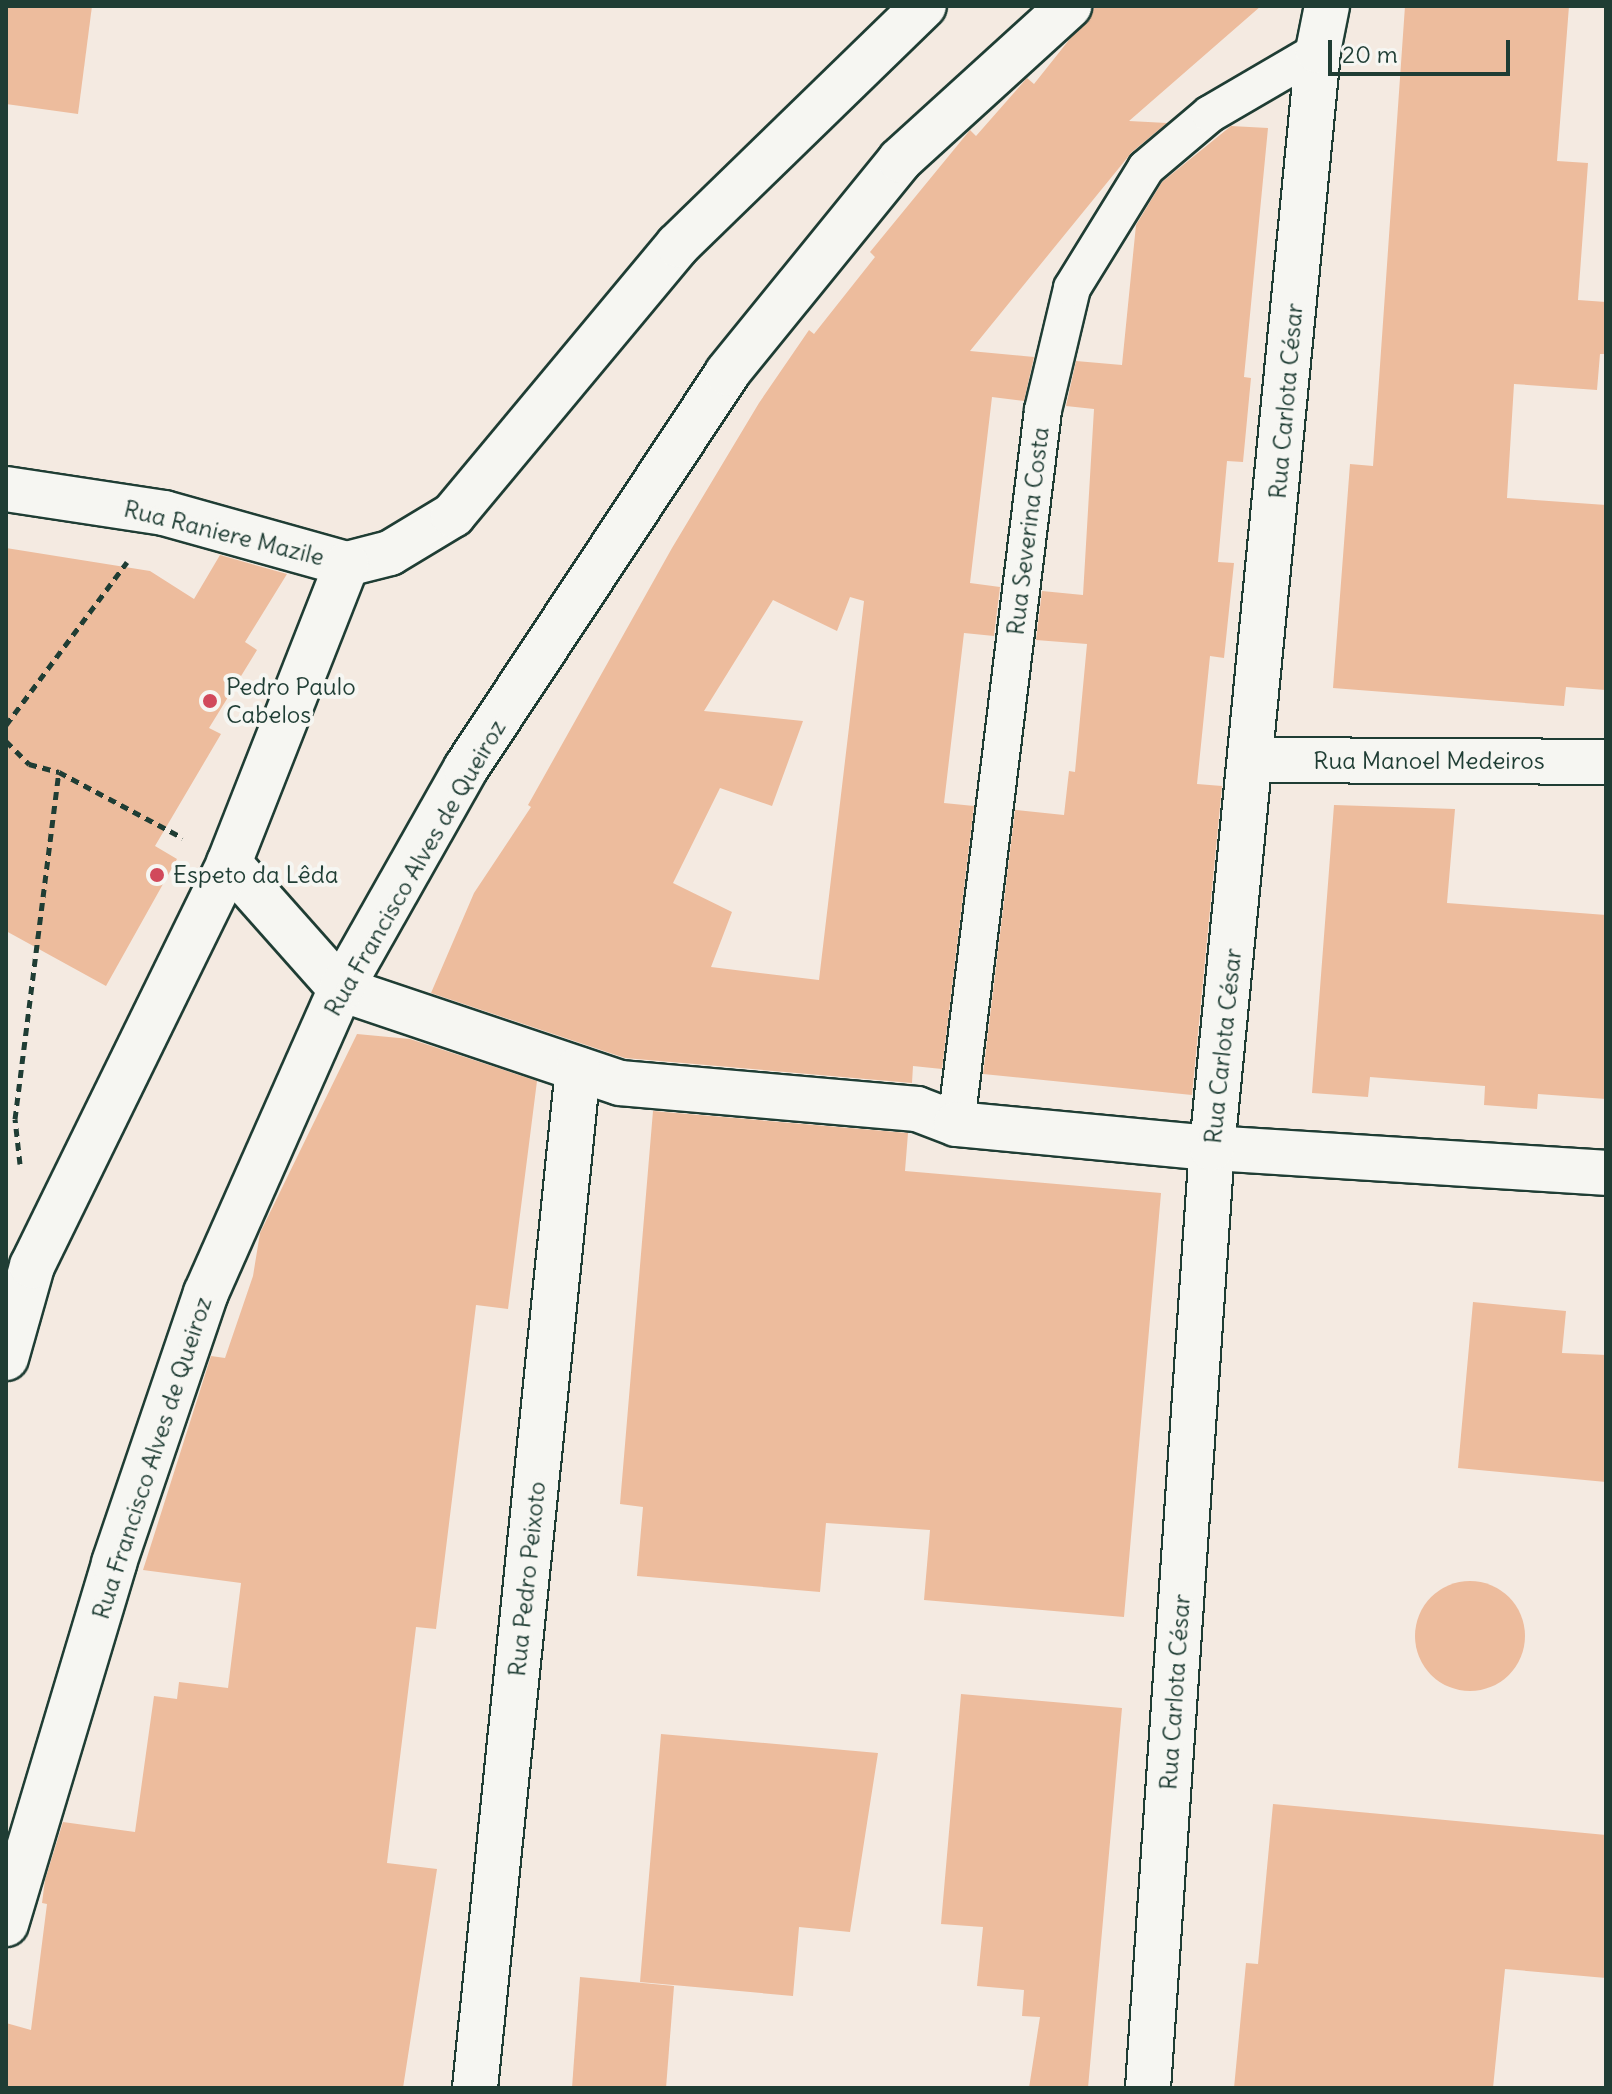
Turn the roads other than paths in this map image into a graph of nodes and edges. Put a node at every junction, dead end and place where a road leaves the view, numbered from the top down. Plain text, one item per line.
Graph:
1 (924, 6) edge
2 (1069, 6) edge
3 (1327, 6) edge
4 (1318, 51) junction
5 (6, 489) edge
6 (347, 564) junction
7 (1253, 760) junction
8 (1606, 762) edge
9 (229, 863) junction
10 (341, 989) junction
11 (578, 1069) junction
12 (956, 1124) junction
13 (1212, 1148) junction
14 (1606, 1173) edge
15 (19, 1265) edge
16 (6, 1358) edge
17 (6, 1924) edge
18 (475, 2088) edge
19 (1148, 2088) edge

1 - 6 street
2 - 10 street, Rua Francisco Alves de Queiroz
3 - 4 street, Rua Carlota César
4 - 7 street, Rua Carlota César
4 - 12 lane, Rua Severina Costa
5 - 6 street, Rua Raniere Mazile
6 - 9 street
7 - 8 street, Rua Manoel Medeiros
7 - 13 street, Rua Carlota César
9 - 10 street
9 - 15 street
10 - 11 street
10 - 17 street, Rua Francisco Alves de Queiroz
11 - 12 street
11 - 18 street, Rua Pedro Peixoto
12 - 13 street
13 - 14 street
13 - 19 street, Rua Carlota César
15 - 16 street

